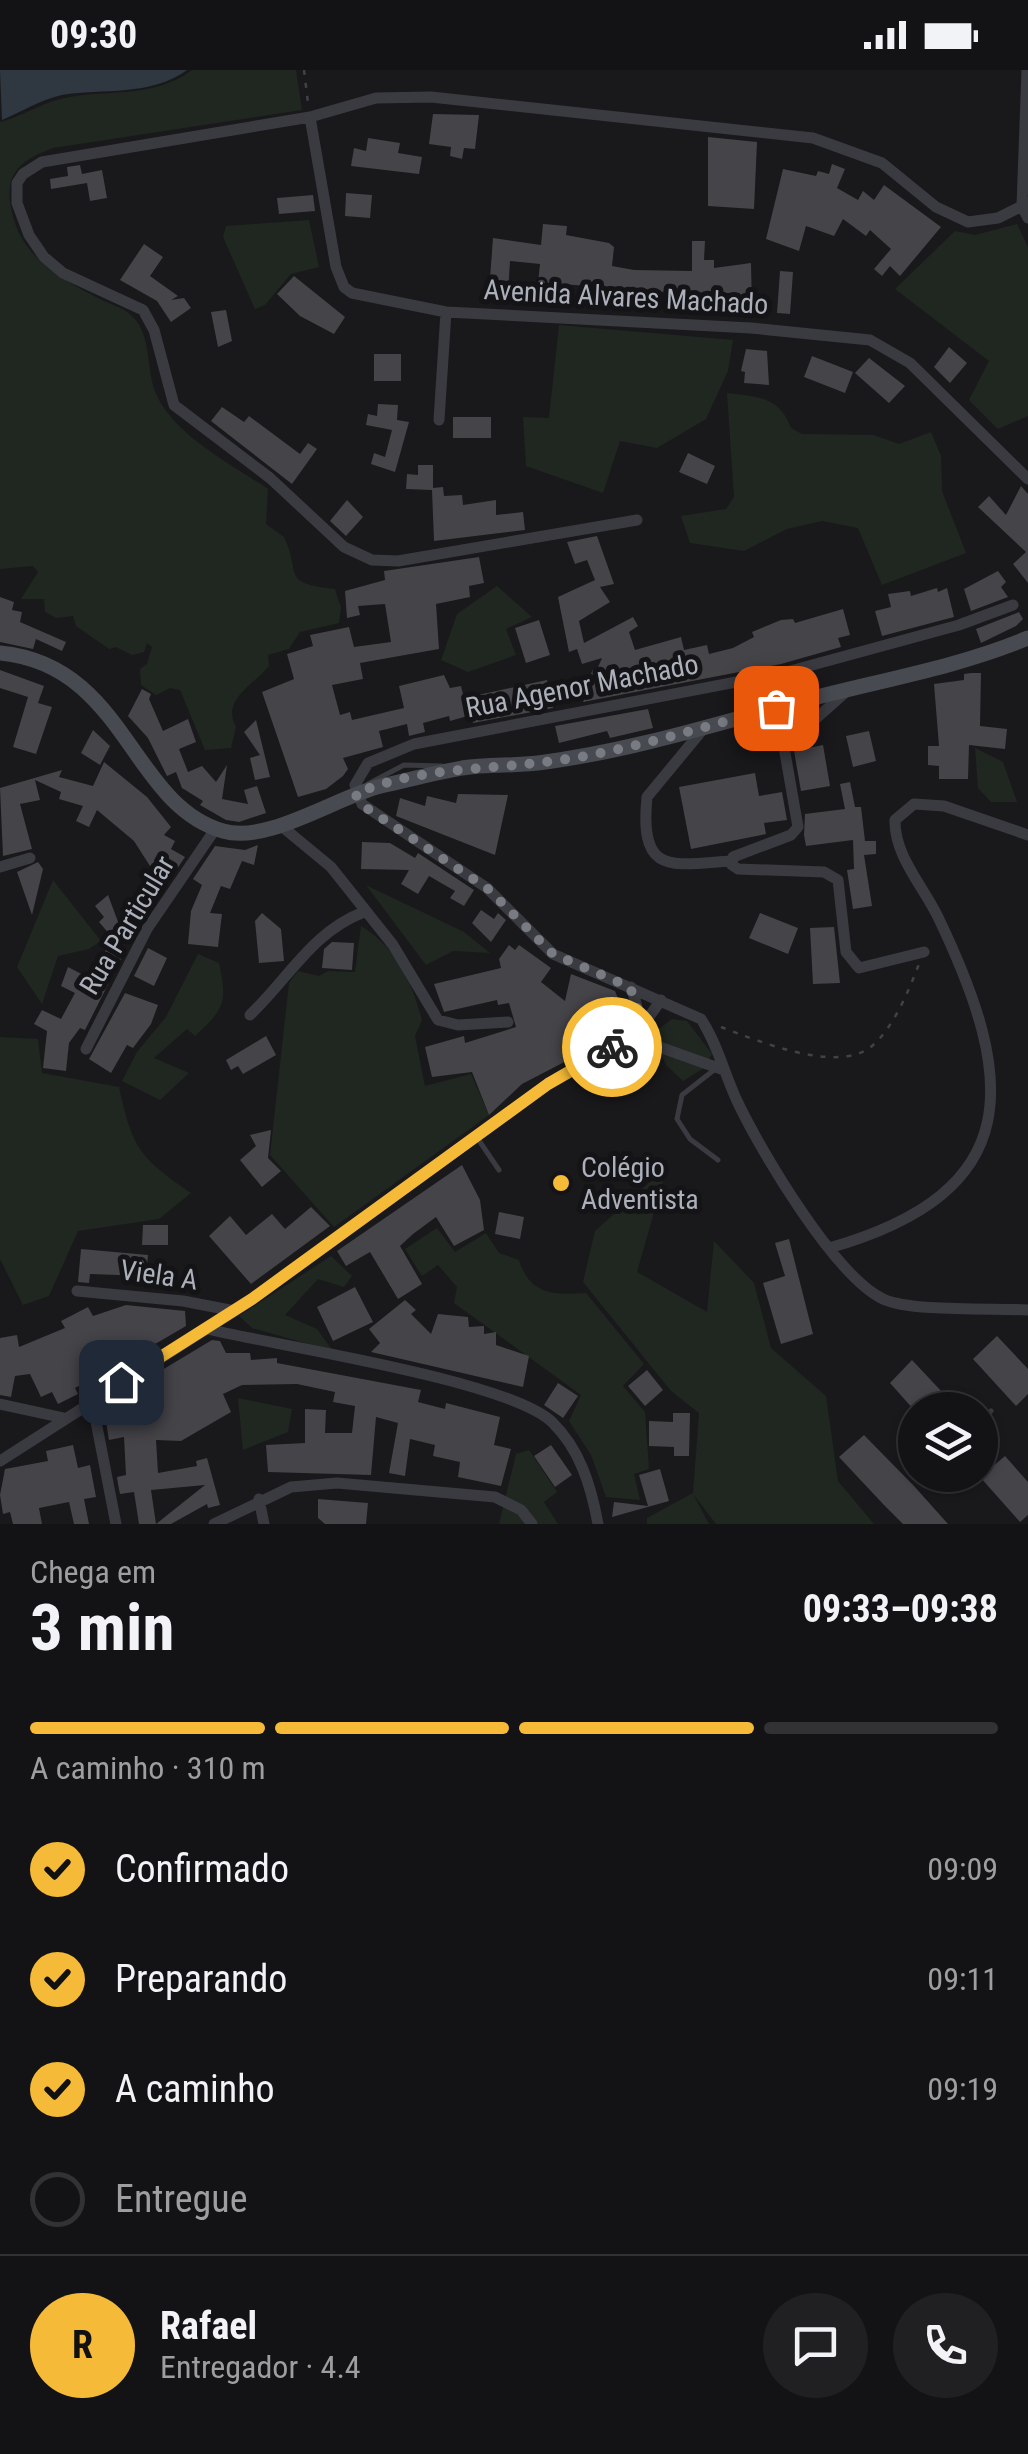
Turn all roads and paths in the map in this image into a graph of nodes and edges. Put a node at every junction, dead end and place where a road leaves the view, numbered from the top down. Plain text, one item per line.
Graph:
1 (304, 70) edge
2 (1027, 70) edge
3 (310, 117) junction
4 (1025, 204) edge
5 (1028, 218) edge
6 (446, 312) junction
7 (439, 420) dead end
8 (1028, 479) edge
9 (637, 520) dead end
10 (1013, 605) dead end
11 (1028, 638) edge
12 (0, 653) edge
13 (595, 668) dead end
14 (850, 688) junction
15 (574, 713) junction
16 (704, 728) junction
17 (358, 793) junction
18 (279, 824) junction
19 (216, 828) junction
20 (1028, 836) edge
21 (30, 858) dead end
22 (731, 861) junction
23 (0, 867) edge
24 (364, 912) junction
25 (924, 952) joint
26 (630, 987) junction
27 (661, 1000) junction
28 (250, 1015) dead end
29 (701, 1019) junction
30 (508, 1022) dead end
31 (634, 1038) junction
32 (86, 1049) dead end
33 (721, 1069) junction
34 (478, 1138) junction
35 (718, 1160) dead end
36 (499, 1170) dead end
37 (829, 1248) junction
38 (77, 1292) dead end
39 (1028, 1310) edge
40 (235, 1311) junction
41 (207, 1329) junction
42 (92, 1400) junction
43 (0, 1404) edge
44 (64, 1418) junction
45 (0, 1460) edge
46 (259, 1500) junction
47 (116, 1524) edge
48 (214, 1524) edge
49 (264, 1524) edge
50 (532, 1524) edge
51 (598, 1524) edge

1 - 3 path
2 - 4 street
3 - 4 street
3 - 6 street, Avenida Alvares Machado
3 - 9 street
4 - 5 street
6 - 7 street
6 - 8 street, Avenida Alvares Machado
10 - 15 street, Rua Agenor Machado
11 - 14 main road
12 - 19 main road
13 - 15 path
14 - 16 main road
14 - 22 street
15 - 17 street, Rua Agenor Machado
16 - 17 main road
16 - 22 street
17 - 18 main road
17 - 26 street
18 - 19 main road
18 - 24 street
19 - 32 street, Rua Particular
20 - 37 street
21 - 23 street
22 - 25 street
24 - 28 street
24 - 30 street
25 - 29 path
26 - 27 street
26 - 31 street
27 - 29 street
27 - 31 street
29 - 33 street
31 - 33 street
31 - 34 street
33 - 35 lane
33 - 37 street
34 - 36 lane
34 - 40 street
37 - 39 street
38 - 40 street, Viela A
40 - 41 street
41 - 42 street
41 - 51 street
42 - 44 street
42 - 47 street
43 - 44 street
44 - 45 street
46 - 48 street
46 - 49 street
46 - 50 street

